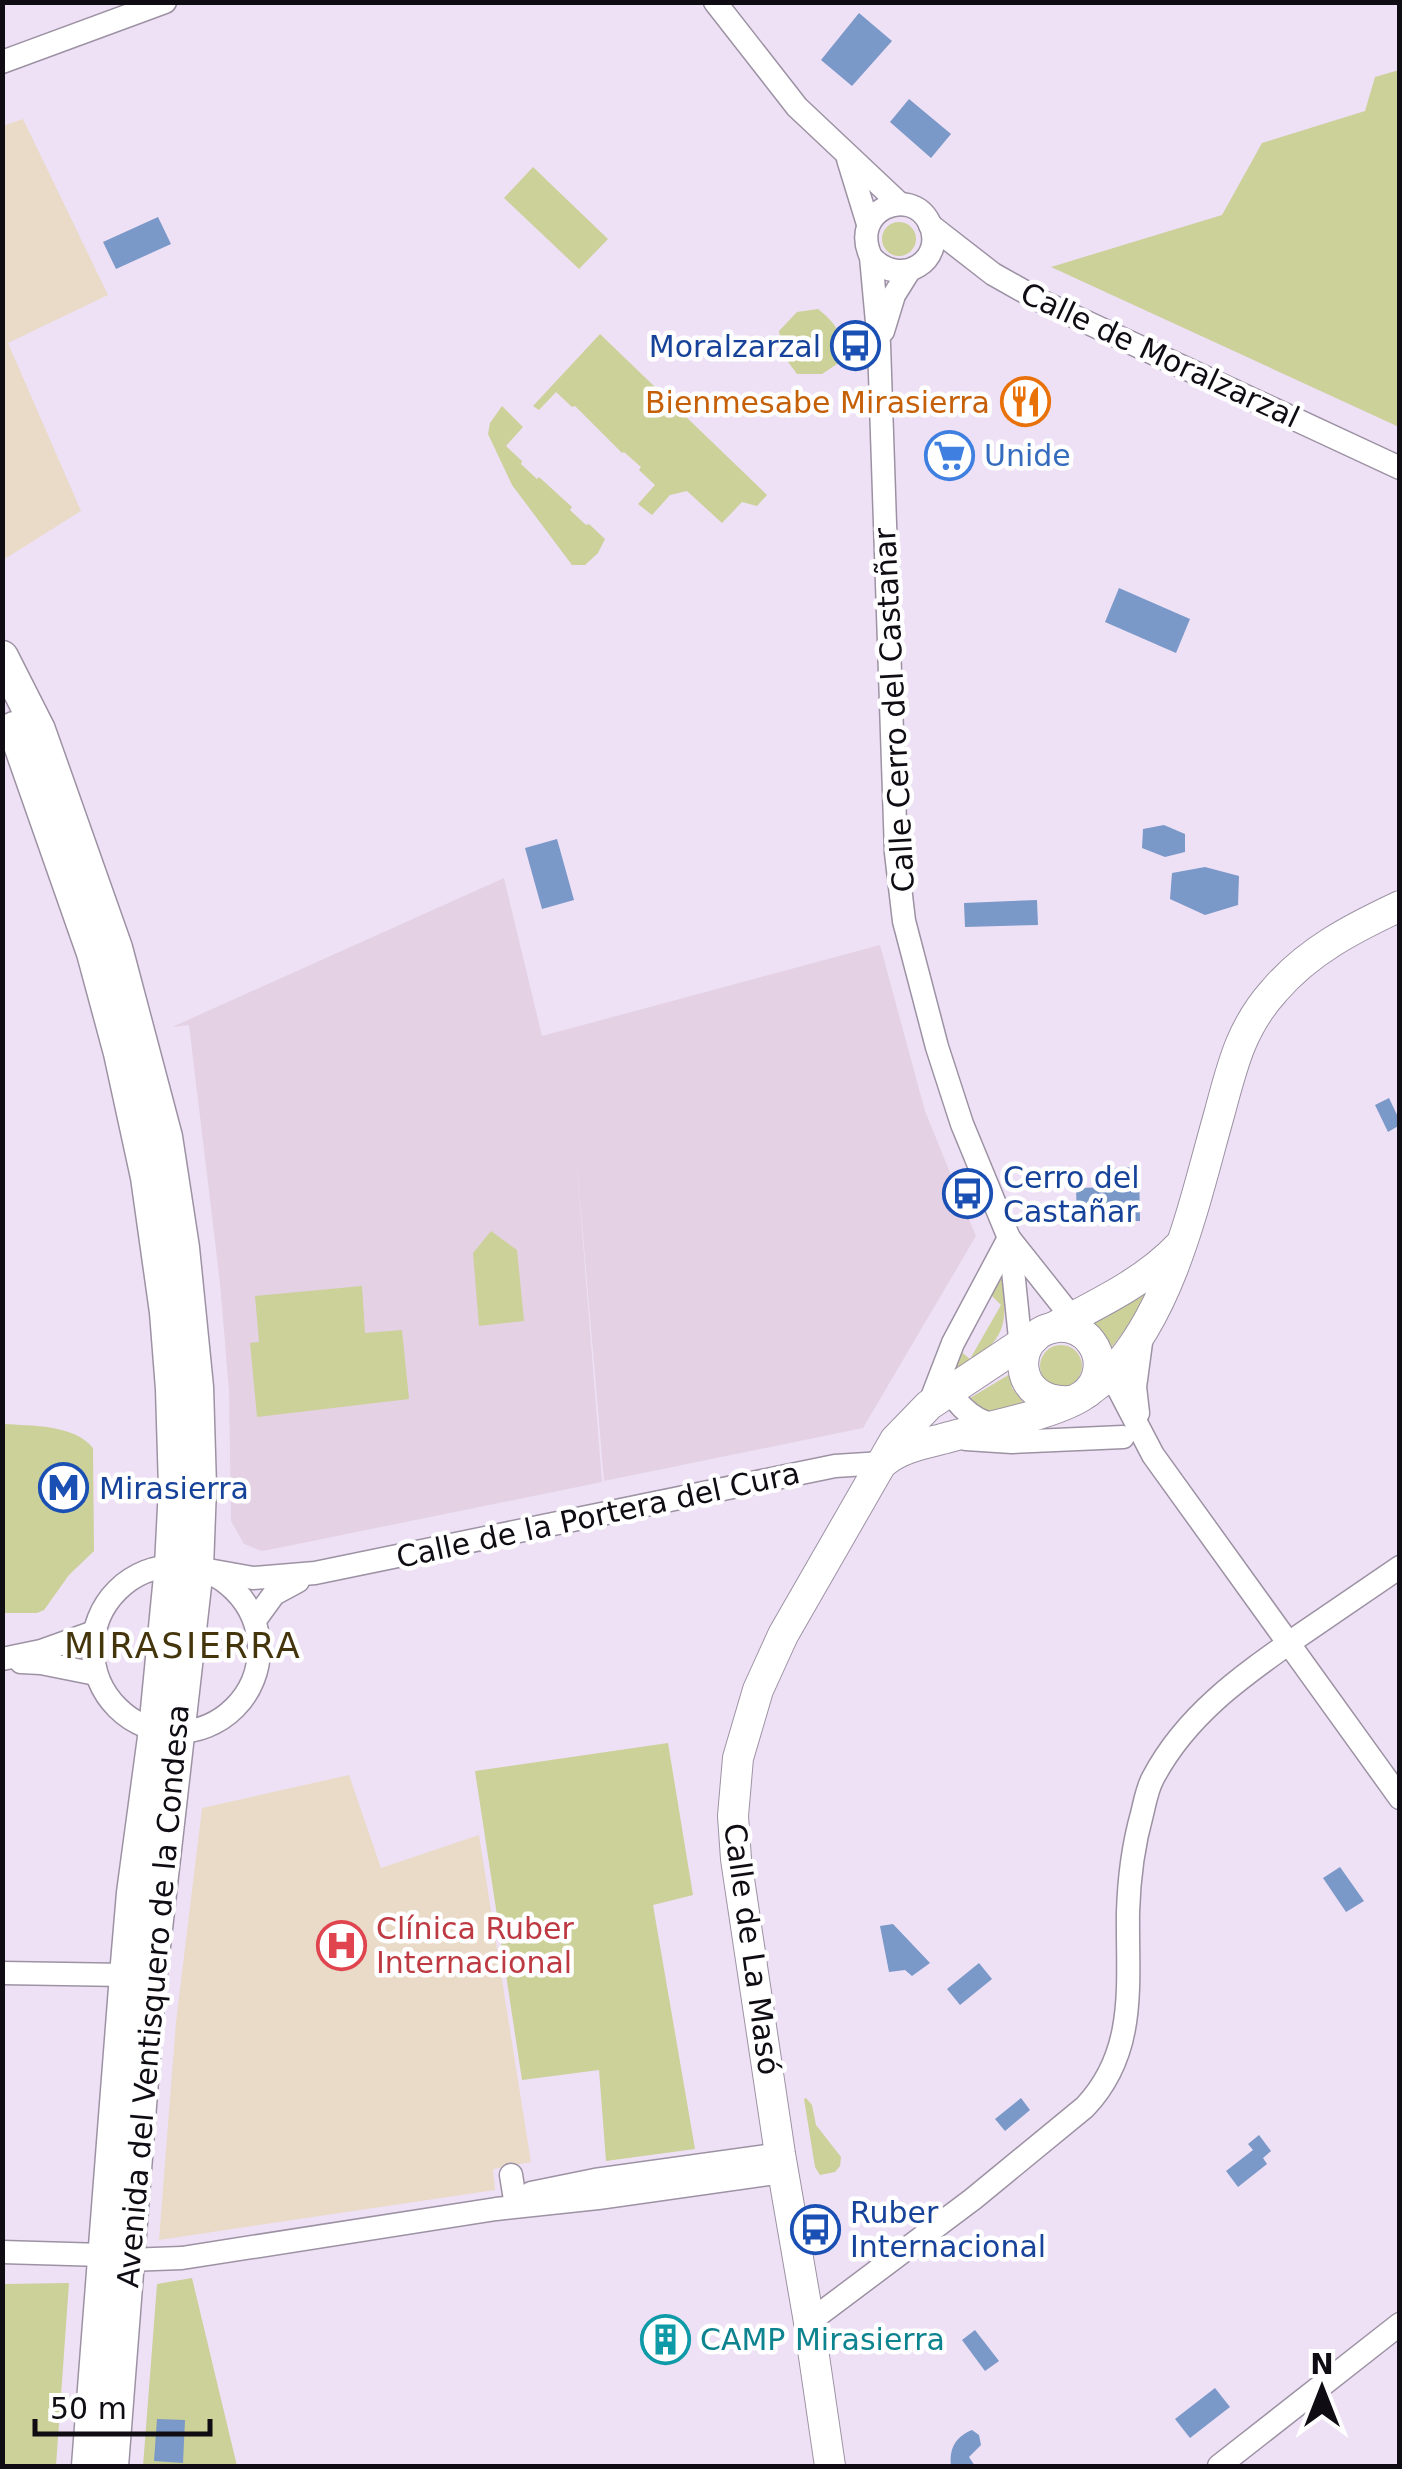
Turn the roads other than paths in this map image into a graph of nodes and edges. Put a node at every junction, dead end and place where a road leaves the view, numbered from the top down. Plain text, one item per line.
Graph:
1 (164, 2) edge
2 (714, 2) edge
3 (2, 62) edge
4 (846, 156) junction
5 (900, 204) junction
6 (868, 224) junction
7 (930, 225) junction
8 (871, 257) junction
9 (915, 268) junction
10 (993, 274) junction
11 (879, 344) junction
12 (1400, 468) edge
13 (2, 656) edge
14 (2, 706) edge
15 (1400, 906) edge
16 (1009, 1238) junction
17 (1181, 1244) junction
18 (1043, 1283) junction
19 (1108, 1298) junction
20 (1143, 1332) junction
21 (1062, 1362) junction
22 (940, 1388) junction
23 (994, 1425) junction
24 (1132, 1434) junction
25 (948, 1437) junction
26 (882, 1463) junction
27 (184, 1567) junction
28 (1400, 1567) edge
29 (315, 1574) junction
30 (255, 1620) junction
31 (94, 1632) junction
32 (1288, 1644) junction
33 (2, 1660) edge
34 (96, 1674) junction
35 (166, 1731) junction
36 (1400, 1798) edge
37 (2, 1974) edge
38 (137, 1983) junction
39 (781, 2163) junction
40 (2, 2252) edge
41 (115, 2257) junction
42 (808, 2322) junction
43 (1400, 2324) edge
44 (88, 2466) edge
45 (112, 2466) edge
46 (830, 2466) edge
47 (1219, 2466) edge

1 - 3 street
2 - 4 street
4 - 5 street
4 - 6 street, Calle Cerro del Castañar
5 - 6 street
5 - 7 street
6 - 8 street, Calle Cerro del Castañar
7 - 9 street, Calle Cerro del Castañar
7 - 10 street, Calle de Moralzarzal
8 - 9 street
8 - 11 street, Calle Cerro del Castañar
9 - 10 street
9 - 11 street, Calle Cerro del Castañar
10 - 12 street, Calle de Moralzarzal
11 - 16 street, Calle Cerro del Castañar
13 - 27 main road, Avenida del Ventisquero de la Condesa
14 - 27 main road, Avenida del Ventisquero de la Condesa
15 - 17 street, Calle de La Masó
16 - 18 street, Calle Cerro del Castañar
16 - 21 street, Calle Cerro del Castañar
16 - 22 street
17 - 19 street, Calle de La Masó
17 - 20 street, Calle de La Masó
18 - 19 street
18 - 21 street, Calle Cerro del Castañar
19 - 21 street, Calle de La Masó
20 - 21 street, Calle de La Masó
20 - 24 street
21 - 22 street, Calle de La Masó
21 - 23 street, Calle de La Masó
21 - 24 street, Calle Cerro del Castañar
21 - 24 street, Calle Cerro del Castañar
22 - 23 street
22 - 26 street, Calle de La Masó
23 - 25 street, Calle de La Masó
24 - 25 street
24 - 32 street, Calle Cerro del Castañar
25 - 26 street, Calle de La Masó
26 - 29 street, Calle de la Portera del Cura
26 - 39 street, Calle de La Masó
27 - 29 street, Calle de la Portera del Cura
27 - 30 street
27 - 31 street
27 - 35 main road, Avenida del Ventisquero de la Condesa
28 - 32 street
29 - 30 street, Calle de la Portera del Cura
30 - 35 street
31 - 33 street
31 - 34 street
32 - 36 street, Calle Cerro del Castañar
32 - 42 street
33 - 34 street
34 - 35 street
35 - 38 main road, Avenida del Ventisquero de la Condesa
37 - 38 street
38 - 41 main road, Avenida del Ventisquero de la Condesa
39 - 41 street
39 - 42 street, Calle de La Masó
40 - 41 street
41 - 44 main road, Avenida del Ventisquero de la Condesa
41 - 45 main road, Avenida del Ventisquero de la Condesa
42 - 46 street, Calle de La Masó
43 - 47 street

